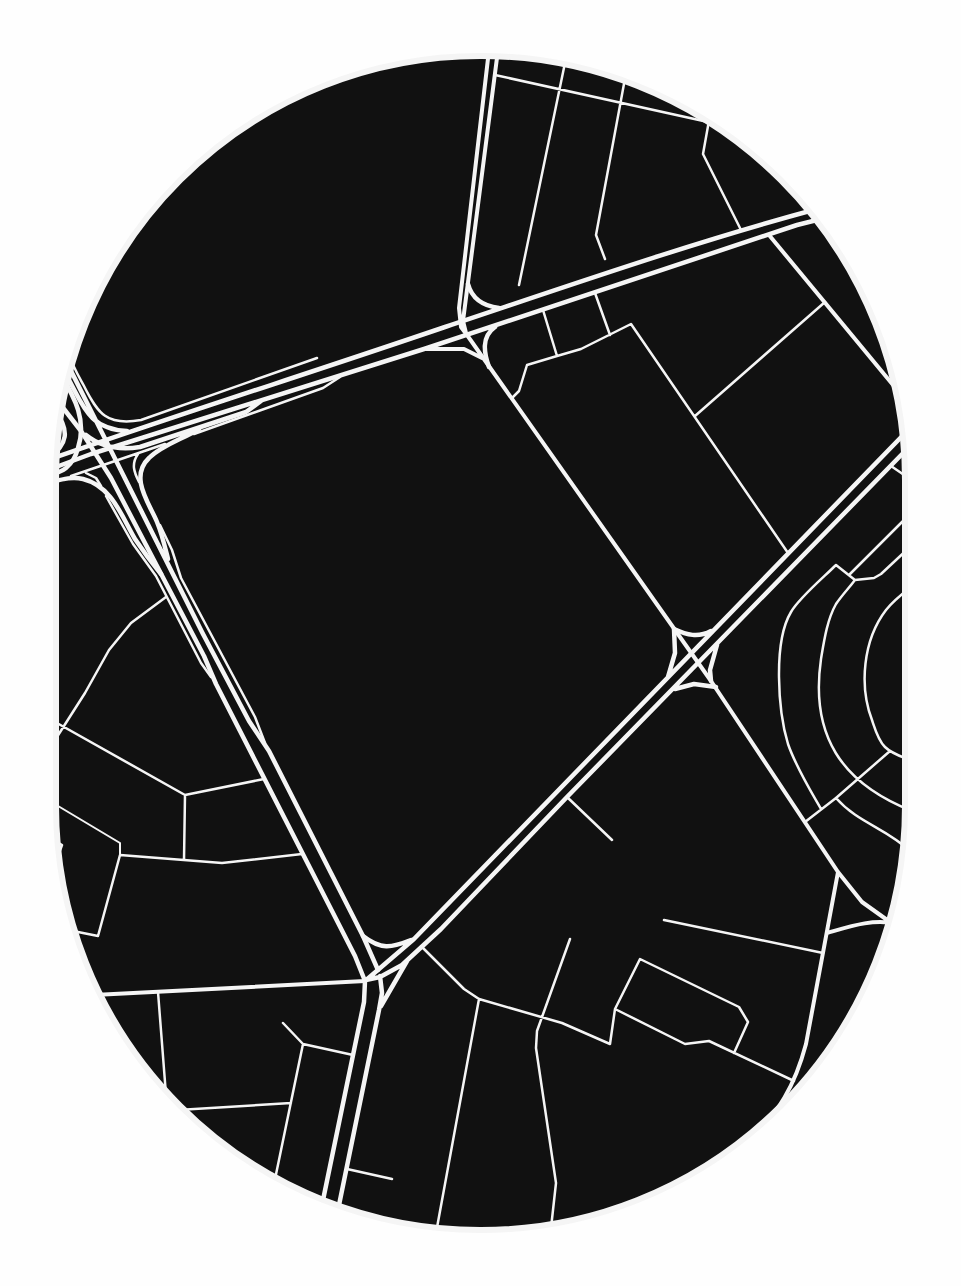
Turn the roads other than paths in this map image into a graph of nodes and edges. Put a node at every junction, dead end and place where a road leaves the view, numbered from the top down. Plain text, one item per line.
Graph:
1 (489, 56) edge
2 (497, 57) edge
3 (565, 64) edge
4 (494, 75) junction
5 (624, 82) edge
6 (560, 89) junction
7 (619, 103) junction
8 (706, 122) edge
9 (708, 122) edge
10 (808, 211) edge
11 (816, 221) edge
12 (741, 230) junction
13 (769, 235) junction
14 (605, 259) dead end
15 (468, 284) junction
16 (519, 284) dead end
17 (595, 293) junction
18 (825, 302) junction
19 (502, 308) junction
20 (543, 310) junction
21 (461, 321) junction
22 (498, 325) junction
23 (467, 335) junction
24 (610, 335) junction
25 (424, 349) junction
26 (557, 356) junction
27 (317, 358) dead end
28 (486, 361) junction
29 (73, 365) edge
30 (489, 367) junction
31 (71, 371) edge
32 (347, 373) junction
33 (68, 382) edge
34 (68, 383) edge
35 (894, 387) edge
36 (512, 398) junction
37 (264, 399) junction
38 (63, 407) edge
39 (694, 416) junction
40 (61, 420) edge
41 (203, 428) junction
42 (81, 431) junction
43 (131, 431) junction
44 (902, 436) edge
45 (904, 452) edge
46 (57, 453) edge
47 (138, 454) junction
48 (57, 457) edge
49 (891, 466) junction
50 (56, 467) edge
51 (84, 472) junction
52 (56, 473) edge
53 (905, 476) edge
54 (56, 481) edge
55 (56, 481) edge
56 (905, 519) edge
57 (905, 552) edge
58 (789, 554) junction
59 (170, 568) junction
60 (161, 574) junction
61 (849, 575) junction
62 (855, 580) junction
63 (905, 591) edge
64 (166, 597) junction
65 (674, 629) junction
66 (716, 629) junction
67 (717, 644) junction
68 (692, 654) junction
69 (699, 663) junction
70 (666, 680) junction
71 (711, 681) junction
72 (216, 684) junction
73 (716, 687) junction
74 (671, 691) junction
75 (56, 722) edge
76 (63, 726) junction
77 (56, 738) edge
78 (268, 751) junction
79 (890, 751) junction
80 (905, 758) edge
81 (264, 779) junction
82 (858, 780) junction
83 (185, 795) junction
84 (567, 797) junction
85 (836, 798) junction
86 (56, 805) edge
87 (905, 807) edge
88 (821, 809) junction
89 (805, 822) junction
90 (612, 840) dead end
91 (58, 843) edge
92 (903, 844) edge
93 (59, 853) edge
94 (302, 854) junction
95 (120, 855) junction
96 (184, 860) junction
97 (838, 872) junction
98 (664, 920) dead end
99 (888, 921) edge
100 (888, 922) edge
101 (76, 932) edge
102 (826, 933) junction
103 (363, 936) junction
104 (414, 939) junction
105 (570, 939) dead end
106 (422, 947) junction
107 (823, 953) junction
108 (409, 959) junction
109 (378, 970) junction
110 (380, 977) junction
111 (365, 981) junction
112 (158, 992) junction
113 (101, 995) edge
114 (479, 999) junction
115 (615, 1009) junction
116 (379, 1010) junction
117 (542, 1017) junction
118 (283, 1022) dead end
119 (304, 1044) junction
120 (734, 1053) junction
121 (353, 1055) junction
122 (794, 1081) junction
123 (166, 1089) edge
124 (782, 1102) edge
125 (291, 1103) junction
126 (186, 1110) edge
127 (346, 1169) junction
128 (275, 1177) edge
129 (392, 1179) dead end
130 (323, 1199) edge
131 (339, 1205) edge
132 (551, 1224) edge
133 (437, 1227) edge

1 - 21 street
2 - 4 street
3 - 6 street
4 - 6 street
4 - 15 street
5 - 7 street
6 - 7 street
6 - 16 street
7 - 8 street
7 - 14 street
9 - 12 street
10 - 12 main road
11 - 13 main road
12 - 19 main road
13 - 17 main road
13 - 18 street
15 - 19 main road
15 - 21 street
17 - 20 main road
17 - 24 street
18 - 35 street
18 - 39 street
19 - 21 main road
20 - 22 main road
20 - 26 street
21 - 23 street
21 - 43 main road
22 - 23 main road
22 - 30 main road
23 - 25 main road
23 - 28 street
24 - 26 street
24 - 39 street
25 - 28 street
25 - 32 main road
26 - 36 street
27 - 29 street
28 - 30 street
30 - 36 street
31 - 59 main road
32 - 37 main road
32 - 41 street
33 - 43 main road
34 - 52 main road
36 - 65 street
37 - 41 main road
37 - 50 main road
38 - 42 main road
39 - 58 street
40 - 46 main road
41 - 42 main road
41 - 47 street
41 - 59 main road
42 - 60 main road
43 - 48 main road
44 - 58 main road
45 - 49 main road
47 - 51 street
47 - 78 street
49 - 53 street
49 - 67 main road
51 - 55 street
51 - 64 street
54 - 60 main road
56 - 61 street
57 - 62 street
58 - 66 main road
59 - 78 main road
60 - 72 main road
61 - 62 street
61 - 88 street
62 - 82 street
63 - 79 street
64 - 72 street
64 - 76 street
65 - 66 main road
65 - 68 street
65 - 70 main road
66 - 68 main road
67 - 69 main road
67 - 71 main road
68 - 69 street
68 - 70 main road
69 - 71 street
69 - 74 main road
70 - 104 main road
71 - 73 street
72 - 81 main road
73 - 74 main road
73 - 89 street
74 - 84 main road
75 - 76 street
76 - 77 street
76 - 83 street
78 - 103 main road
79 - 80 street
79 - 82 street
81 - 83 street
81 - 94 main road
82 - 85 street
82 - 87 street
83 - 96 street
84 - 90 street
84 - 106 main road
85 - 88 street
85 - 92 street
86 - 95 street
88 - 89 street
89 - 97 street
91 - 93 street
94 - 96 street
94 - 111 main road
95 - 96 street
95 - 101 street
97 - 99 street
97 - 102 street
98 - 107 street
100 - 102 street
102 - 107 street
103 - 104 main road
103 - 109 main road
104 - 109 main road
105 - 117 street
106 - 108 main road
106 - 114 street
107 - 122 street
108 - 110 main road
108 - 116 main road
109 - 110 main road
109 - 111 main road
110 - 111 main road
110 - 116 main road
111 - 112 street
111 - 121 main road
112 - 113 street
112 - 123 street
114 - 117 street
114 - 133 street
115 - 117 street
115 - 120 street
115 - 120 street
116 - 127 main road
117 - 132 street
118 - 119 street
119 - 121 street
119 - 125 street
120 - 122 street
121 - 130 main road
122 - 124 street
125 - 126 street
125 - 128 street
127 - 129 street
127 - 131 main road

